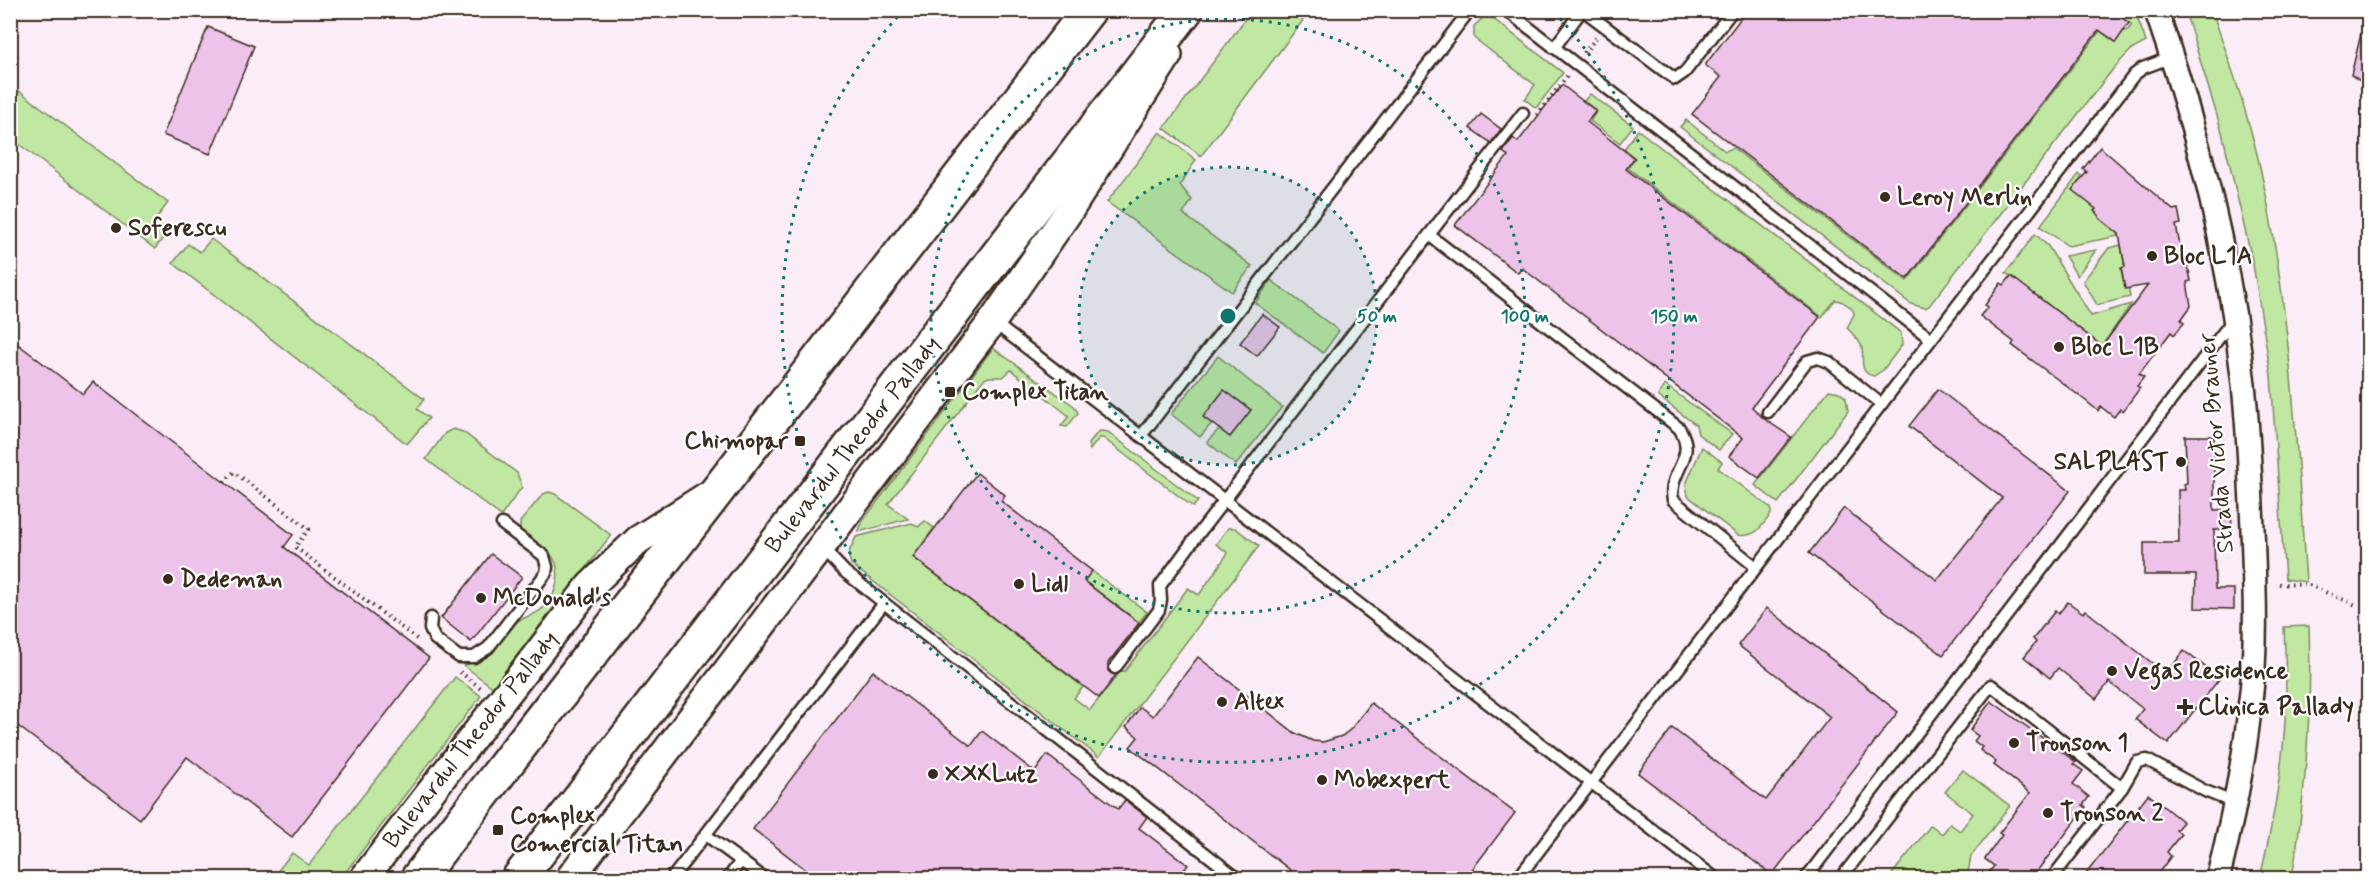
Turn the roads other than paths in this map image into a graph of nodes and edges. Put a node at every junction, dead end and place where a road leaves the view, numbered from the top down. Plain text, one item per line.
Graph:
1 (1089, 10) edge
2 (1186, 10) edge
3 (1195, 10) edge
4 (1470, 10) edge
5 (1506, 10) edge
6 (1583, 10) edge
7 (1733, 10) edge
8 (2156, 10) edge
9 (1554, 48) junction
10 (2172, 57) junction
11 (1523, 113) road end
12 (1429, 235) junction
13 (2234, 319) junction
14 (992, 322) junction
15 (1931, 339) junction
16 (1881, 404) junction
17 (1768, 412) dead end
18 (1141, 436) junction
19 (718, 489) junction
20 (1224, 500) junction
21 (502, 524) dead end
22 (822, 548) junction
23 (1756, 567) junction
24 (884, 603) junction
25 (431, 618) dead end
26 (1115, 668) dead end
27 (1590, 783) junction
28 (2122, 788) junction
29 (2235, 803) junction
30 (706, 834) junction
31 (741, 861) junction
32 (364, 879) edge
33 (418, 879) edge
34 (519, 879) edge
35 (570, 879) edge
36 (672, 879) edge
37 (728, 879) edge
38 (764, 879) edge
39 (1237, 879) edge
40 (1518, 879) edge
41 (1715, 879) edge
42 (1806, 879) edge
43 (1841, 879) edge
44 (2052, 879) edge
45 (2218, 879) edge

1 - 19 main road, Bulevardul Theodor Pallady
2 - 34 main road, Bulevardul Theodor Pallady
3 - 14 street
4 - 18 lane
5 - 9 lane
6 - 7 lane
6 - 9 lane
8 - 10 street, Strada Victor Brauner
9 - 15 lane
10 - 13 street, Strada Victor Brauner
10 - 15 lane
11 - 12 lane
12 - 20 lane
12 - 23 lane
13 - 29 street, Strada Victor Brauner
13 - 42 lane
14 - 18 lane
14 - 22 street
15 - 16 lane
16 - 17 lane
16 - 23 lane
18 - 20 lane
19 - 32 street, Bulevardul Theodor Pallady
19 - 33 main road, Bulevardul Theodor Pallady
20 - 26 lane
20 - 27 lane
21 - 25 lane
22 - 24 lane
22 - 35 street
23 - 27 lane
24 - 30 lane
24 - 39 lane
27 - 40 lane
27 - 41 lane
28 - 29 lane
28 - 43 lane
28 - 44 lane
29 - 45 street, Strada Victor Brauner
30 - 31 lane
30 - 36 lane
31 - 37 lane
31 - 38 lane

